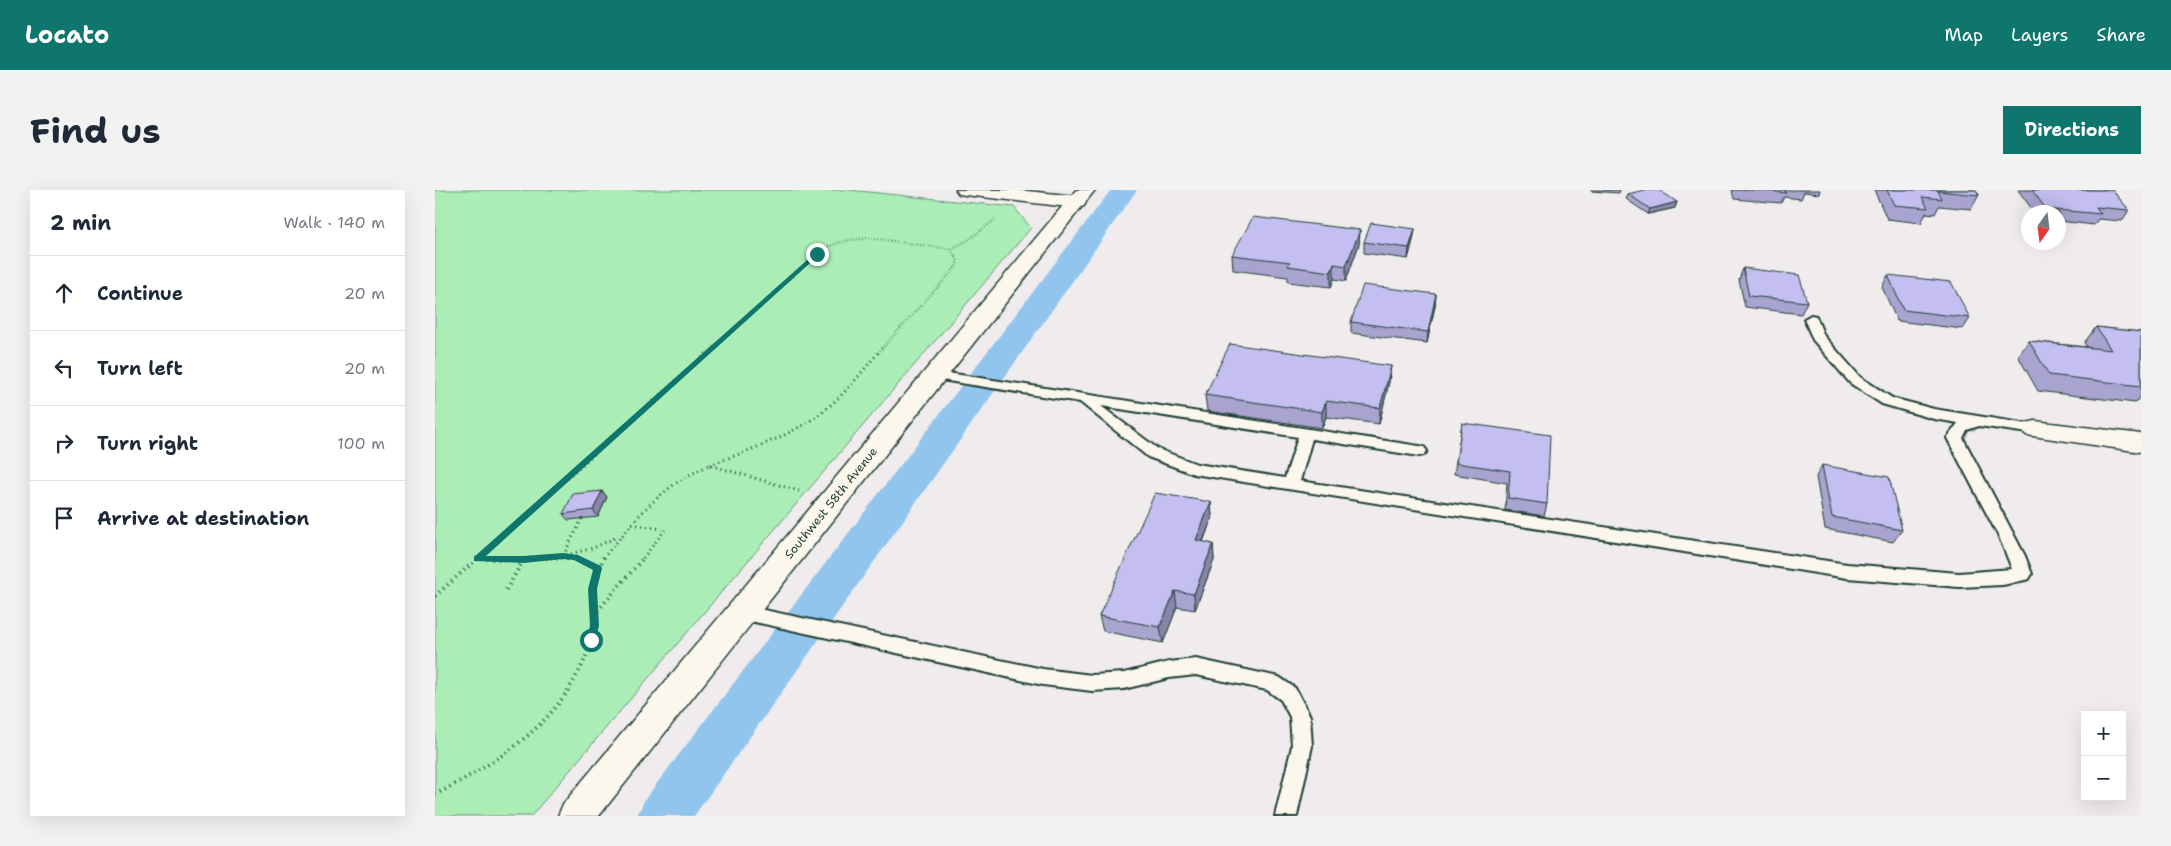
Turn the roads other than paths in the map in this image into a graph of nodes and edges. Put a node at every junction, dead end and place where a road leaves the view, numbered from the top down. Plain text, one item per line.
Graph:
1 (965, 190) edge
2 (1081, 196) edge
3 (1811, 319) dead end
4 (935, 375) junction
5 (1084, 400) junction
6 (1978, 421) junction
7 (2035, 429) joint
8 (1306, 434) junction
9 (2141, 443) edge
10 (1419, 451) dead end
11 (1291, 485) junction
12 (741, 612) junction
13 (576, 816) edge
14 (1286, 816) edge

1 - 2 street
2 - 4 street, Southwest 58th Avenue
3 - 6 lane
4 - 5 lane
4 - 12 street, Southwest 58th Avenue
5 - 8 lane
5 - 11 lane
6 - 7 lane
6 - 11 lane
7 - 9 street
8 - 10 lane
8 - 11 lane
12 - 13 street, Southwest 58th Avenue
12 - 14 lane

